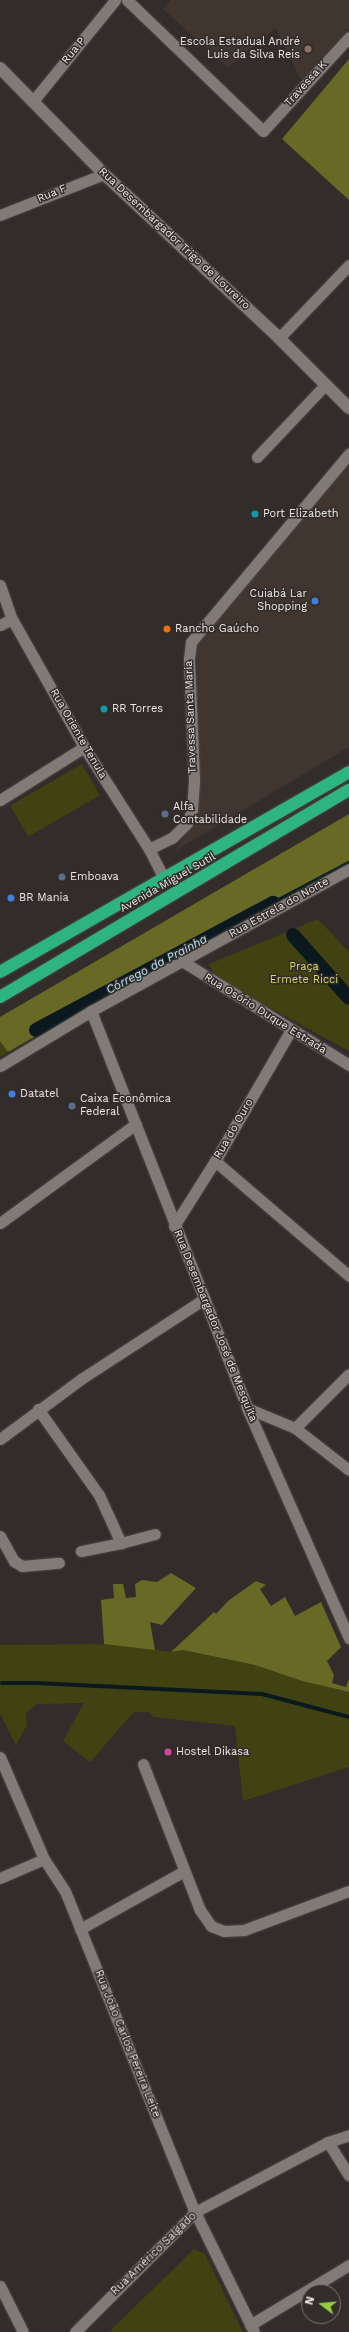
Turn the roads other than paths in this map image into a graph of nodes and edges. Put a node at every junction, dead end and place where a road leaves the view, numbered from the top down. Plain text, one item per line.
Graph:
1 (115, 0) edge
2 (127, 0) edge
3 (349, 36) edge
4 (0, 68) edge
5 (33, 102) junction
6 (104, 174) junction
7 (0, 215) edge
8 (349, 265) edge
9 (279, 338) junction
10 (325, 385) junction
11 (349, 408) edge
12 (349, 454) edge
13 (257, 457) dead end
14 (0, 585) edge
15 (12, 619) junction
16 (0, 625) edge
17 (84, 747) junction
18 (349, 772) edge
19 (349, 790) edge
20 (0, 800) edge
21 (149, 849) junction
22 (349, 869) edge
23 (164, 878) junction
24 (182, 961) junction
25 (0, 972) edge
26 (0, 997) edge
27 (91, 1011) junction
28 (291, 1030) junction
29 (349, 1065) edge
30 (0, 1066) edge
31 (136, 1124) junction
32 (216, 1161) junction
33 (0, 1223) edge
34 (174, 1226) junction
35 (349, 1276) edge
36 (204, 1299) junction
37 (349, 1374) edge
38 (247, 1408) junction
39 (38, 1409) junction
40 (295, 1428) junction
41 (0, 1439) edge
42 (349, 1470) edge
43 (155, 1534) dead end
44 (0, 1536) edge
45 (121, 1543) junction
46 (81, 1552) dead end
47 (59, 1563) dead end
48 (349, 1638) edge
49 (0, 1757) edge
50 (143, 1764) dead end
51 (44, 1859) junction
52 (184, 1870) junction
53 (0, 1878) edge
54 (349, 1891) edge
55 (80, 1929) junction
56 (349, 2135) edge
57 (328, 2142) junction
58 (349, 2175) edge
59 (195, 2212) junction
60 (349, 2265) edge
61 (0, 2286) edge
62 (252, 2329) edge
63 (23, 2332) edge
64 (75, 2332) edge

1 - 5 street, Rua P
2 - 3 street, Travessa K
4 - 5 street, Rua Desembargador Trigo de Loureiro
5 - 6 street, Rua Desembargador Trigo de Loureiro
6 - 7 street, Rua F
6 - 9 street, Rua Desembargador Trigo de Loureiro
8 - 9 street
9 - 10 street, Rua Desembargador Trigo de Loureiro
10 - 11 street, Rua Desembargador Trigo de Loureiro
10 - 13 street
12 - 21 street, Travessa Santa Maria
14 - 15 street, Rua Oriente Tenula
15 - 16 street
15 - 17 street, Rua Oriente Tenula
17 - 20 street
17 - 21 street, Rua Oriente Tenula
18 - 23 highway, Avenida Miguel Sutil
19 - 26 highway, Avenida Miguel Sutil
21 - 23 street, Rua Oriente Tenula
22 - 24 street, Rua Estrela do Norte
23 - 25 highway, Avenida Miguel Sutil
24 - 27 street, Rua Estrela do Norte
24 - 28 street, Rua Osório Duque Estrada
27 - 30 street, Rua Estrela do Norte
27 - 31 street, Rua Desembargador José de Mesquita
28 - 29 street, Rua Osório Duque Estrada
28 - 32 street, Rua do Ouro
31 - 33 street
31 - 34 street, Rua Desembargador José de Mesquita
32 - 34 street, Rua do Ouro
32 - 35 street
34 - 36 street, Rua Desembargador José de Mesquita
36 - 38 street, Rua Desembargador José de Mesquita
36 - 39 street
37 - 40 street
38 - 40 street
38 - 48 street, Rua Desembargador José de Mesquita
39 - 41 street
39 - 45 street
40 - 42 street
43 - 45 street
44 - 47 street
45 - 46 street
49 - 51 street, Rua João Carlos Pereira Leite
50 - 52 street
51 - 53 street
51 - 55 street, Rua João Carlos Pereira Leite
52 - 54 street
52 - 55 street
55 - 59 street, Rua João Carlos Pereira Leite
56 - 57 street, Rua Américo Salgado
57 - 58 street
57 - 59 street, Rua Américo Salgado
59 - 62 street, Rua João Carlos Pereira Leite
59 - 64 street, Rua Américo Salgado
60 - 62 street
61 - 63 street

